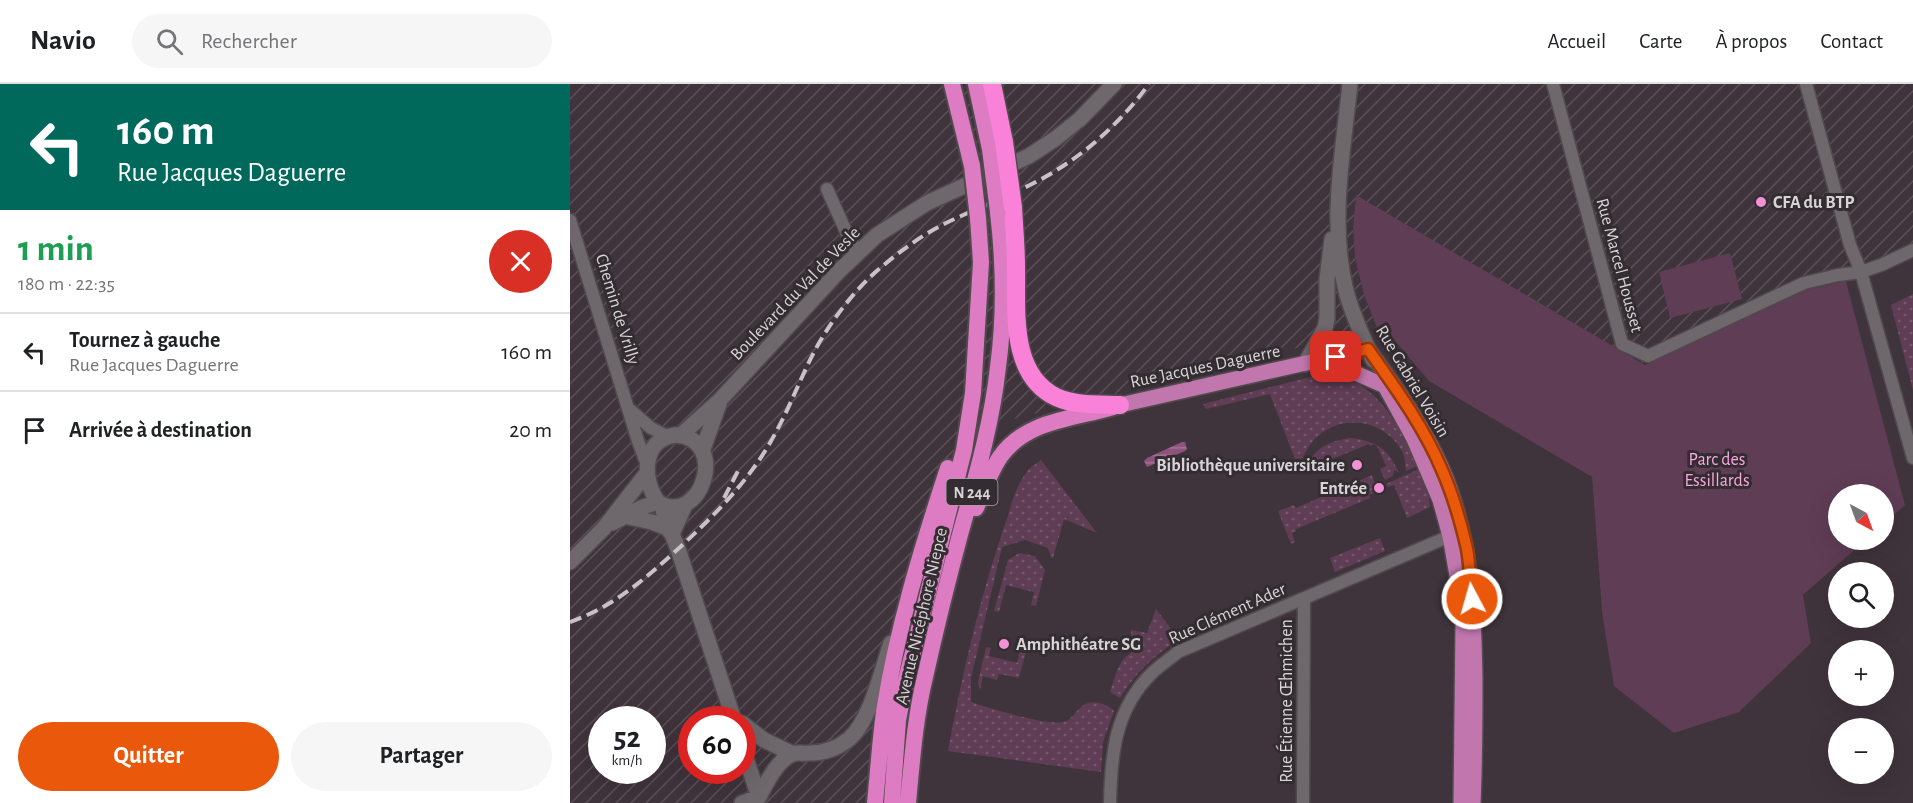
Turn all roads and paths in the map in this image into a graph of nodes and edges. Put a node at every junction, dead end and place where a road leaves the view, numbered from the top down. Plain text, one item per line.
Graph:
1 (951, 84) edge
2 (976, 84) edge
3 (992, 84) edge
4 (1114, 84) edge
5 (1350, 84) edge
6 (1553, 84) edge
7 (1806, 84) edge
8 (997, 145) junction
9 (827, 189) dead end
10 (1339, 191) junction
11 (1005, 210) junction
12 (570, 220) edge
13 (1913, 250) edge
14 (858, 252) junction
15 (1861, 272) junction
16 (1368, 349) junction
17 (1313, 363) junction
18 (1384, 386) junction
19 (973, 393) junction
20 (720, 400) junction
21 (1120, 405) junction
22 (629, 409) junction
23 (674, 436) junction
24 (703, 449) junction
25 (1913, 458) edge
26 (647, 469) junction
27 (660, 504) junction
28 (685, 505) junction
29 (624, 516) junction
30 (604, 528) junction
31 (670, 531) junction
32 (1450, 536) junction
33 (954, 559) junction
34 (570, 562) edge
35 (913, 579) junction
36 (1304, 598) junction
37 (732, 706) edge
38 (756, 734) edge
39 (793, 754) junction
40 (755, 784) edge
41 (760, 800) edge
42 (742, 803) edge
43 (875, 803) edge
44 (892, 803) edge
45 (908, 803) edge
46 (1110, 803) edge
47 (1303, 803) edge
48 (1461, 803) edge
49 (1473, 803) edge

1 - 19 highway, Avenue Nicéphore Niepce / N 244, bridge
2 - 8 highway
3 - 8 highway
4 - 14 street, Boulevard du Val de Vesle
5 - 10 street, Rue Gabriel Voisin
6 - 15 street, Rue Marcel Housset
7 - 15 street
8 - 11 highway, bridge
9 - 14 street
10 - 16 street, Rue Gabriel Voisin
10 - 17 street
11 - 21 highway
11 - 33 highway, Avenue Nicéphore Niepce / N 244
12 - 22 street, Chemin de Vrilly
13 - 15 street
14 - 20 street, Boulevard du Val de Vesle
15 - 25 street
16 - 17 main road, Rue Jacques Daguerre
16 - 18 street
16 - 49 main road, Rue Gabriel Voisin
17 - 18 main road
17 - 21 main road, Rue Jacques Daguerre
18 - 32 main road
19 - 35 highway, N 244
19 - 44 highway, Avenue Nicéphore Niepce / N 244
20 - 23 street, Boulevard du Val de Vesle
20 - 24 street, Boulevard du Val de Vesle
21 - 33 highway
22 - 23 street
22 - 26 street, Chemin de Vrilly
23 - 24 street
23 - 26 street
24 - 28 street
26 - 27 street
26 - 30 street
27 - 28 street
27 - 29 street
27 - 31 street
28 - 31 street
29 - 30 street
29 - 31 street
30 - 34 street
31 - 37 street
32 - 36 street, Rue Clément Ader
32 - 48 main road
33 - 45 highway, Avenue Nicéphore Niepce / N 244
35 - 39 street, N 244
35 - 43 highway
36 - 46 street, Rue Clément Ader
36 - 47 street, Rue Étienne Œhmichen
38 - 39 street
39 - 41 street
40 - 41 street
41 - 42 street

